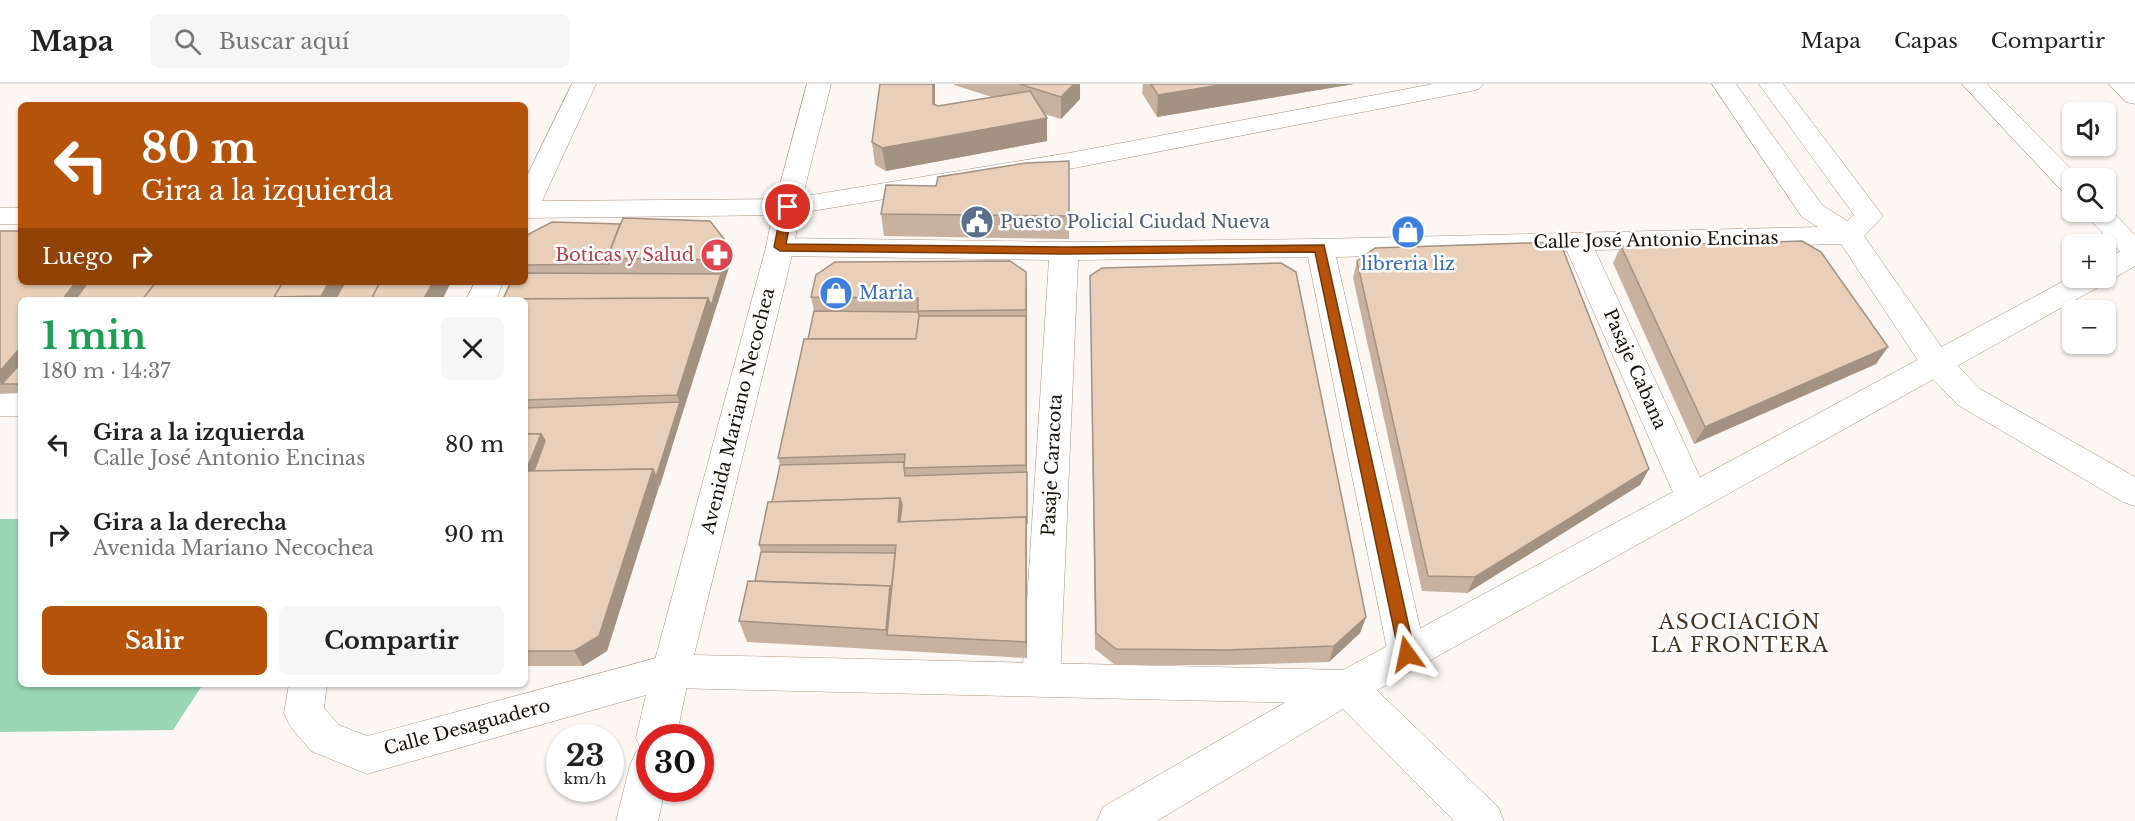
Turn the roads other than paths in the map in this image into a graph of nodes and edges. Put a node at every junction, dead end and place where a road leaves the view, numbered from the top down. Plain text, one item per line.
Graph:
1 (584, 84) edge
2 (819, 84) edge
3 (1471, 84) edge
4 (1724, 84) edge
5 (1771, 84) edge
6 (1974, 84) edge
7 (2121, 84) edge
8 (2135, 97) edge
9 (2062, 176) edge
10 (528, 203) edge
11 (788, 207) junction
12 (528, 209) edge
13 (0, 216) edge
14 (18, 216) edge
15 (2106, 222) edge
16 (1849, 236) junction
17 (1577, 242) junction
18 (780, 247) junction
19 (1320, 248) junction
20 (1064, 251) junction
21 (2135, 253) edge
22 (2116, 264) edge
23 (2074, 288) edge
24 (1936, 363) junction
25 (0, 404) edge
26 (18, 404) edge
27 (2135, 493) edge
28 (1692, 497) junction
29 (1407, 654) junction
30 (671, 671) junction
31 (1041, 680) junction
32 (308, 687) edge
33 (1347, 687) junction
34 (659, 724) edge
35 (641, 802) edge
36 (637, 821) edge
37 (1118, 821) edge
38 (1483, 821) edge

1 - 10 street
2 - 11 street, Avenida Mariano Necochea
3 - 11 street
4 - 16 street
5 - 16 street
6 - 9 street
7 - 8 street
11 - 12 street
11 - 18 street, Avenida Mariano Necochea
13 - 14 street
15 - 21 street
16 - 17 street, Calle José Antonio Encinas
16 - 24 street
17 - 19 street, Calle José Antonio Encinas
17 - 28 street, Pasaje Cabana
18 - 20 street, Calle José Antonio Encinas
18 - 30 street, Avenida Mariano Necochea
19 - 20 street, Calle José Antonio Encinas
19 - 29 street
20 - 31 street, Pasaje Caracota
21 - 22 street
23 - 24 street
24 - 27 street
24 - 28 street
25 - 26 street
28 - 29 street
29 - 33 street
30 - 31 street, Calle Desaguadero
30 - 32 street, Calle Desaguadero
30 - 34 street, Avenida Mariano Necochea
31 - 33 street, Calle Desaguadero
33 - 37 street
33 - 38 street
35 - 36 street

